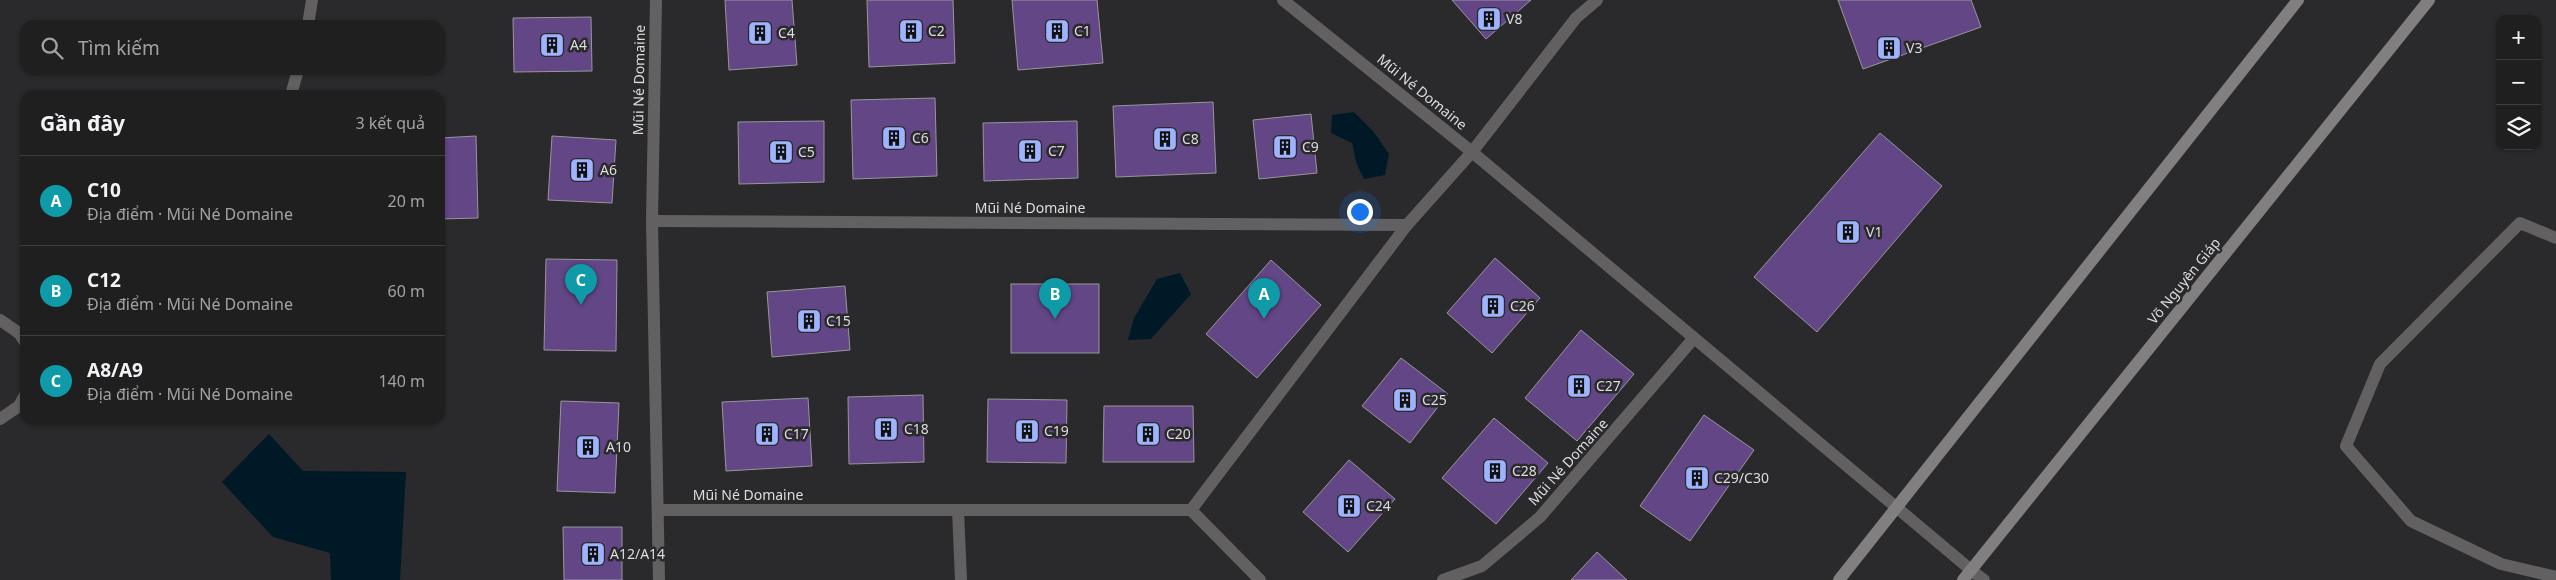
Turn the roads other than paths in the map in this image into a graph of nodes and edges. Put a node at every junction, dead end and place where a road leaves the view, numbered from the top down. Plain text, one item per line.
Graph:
1 (312, 0) edge
2 (656, 0) edge
3 (1283, 0) edge
4 (1597, 0) edge
5 (2298, 0) edge
6 (2429, 0) edge
7 (309, 20) edge
8 (297, 75) edge
9 (293, 90) edge
10 (1472, 152) junction
11 (652, 221) junction
12 (1407, 225) junction
13 (2556, 238) edge
14 (0, 320) edge
15 (20, 333) edge
16 (1694, 338) junction
17 (20, 403) edge
18 (0, 419) edge
19 (1896, 507) junction
20 (658, 510) junction
21 (958, 510) junction
22 (1191, 510) junction
23 (1967, 575) edge
24 (2556, 577) edge
25 (659, 580) edge
26 (961, 580) edge
27 (1260, 580) edge
28 (1443, 580) edge
29 (1839, 580) edge
30 (1984, 580) edge

1 - 7 street
2 - 11 street, Mũi Né Domaine
3 - 10 street, Mũi Né Domaine
4 - 10 street
5 - 19 main road
6 - 23 main road, Võ Nguyên Giáp
8 - 9 street
10 - 12 street
10 - 16 street, Mũi Né Domaine
11 - 12 street, Mũi Né Domaine
11 - 20 street, Mũi Né Domaine
12 - 22 street
13 - 24 street
14 - 15 street
16 - 19 street, Mũi Né Domaine
16 - 28 street, Mũi Né Domaine
17 - 18 street
19 - 23 street, Mũi Né Domaine
19 - 29 main road
20 - 21 street, Mũi Né Domaine
20 - 25 street, Mũi Né Domaine
21 - 22 street, Mũi Né Domaine
21 - 26 street
22 - 27 street
23 - 30 street, Mũi Né Domaine

